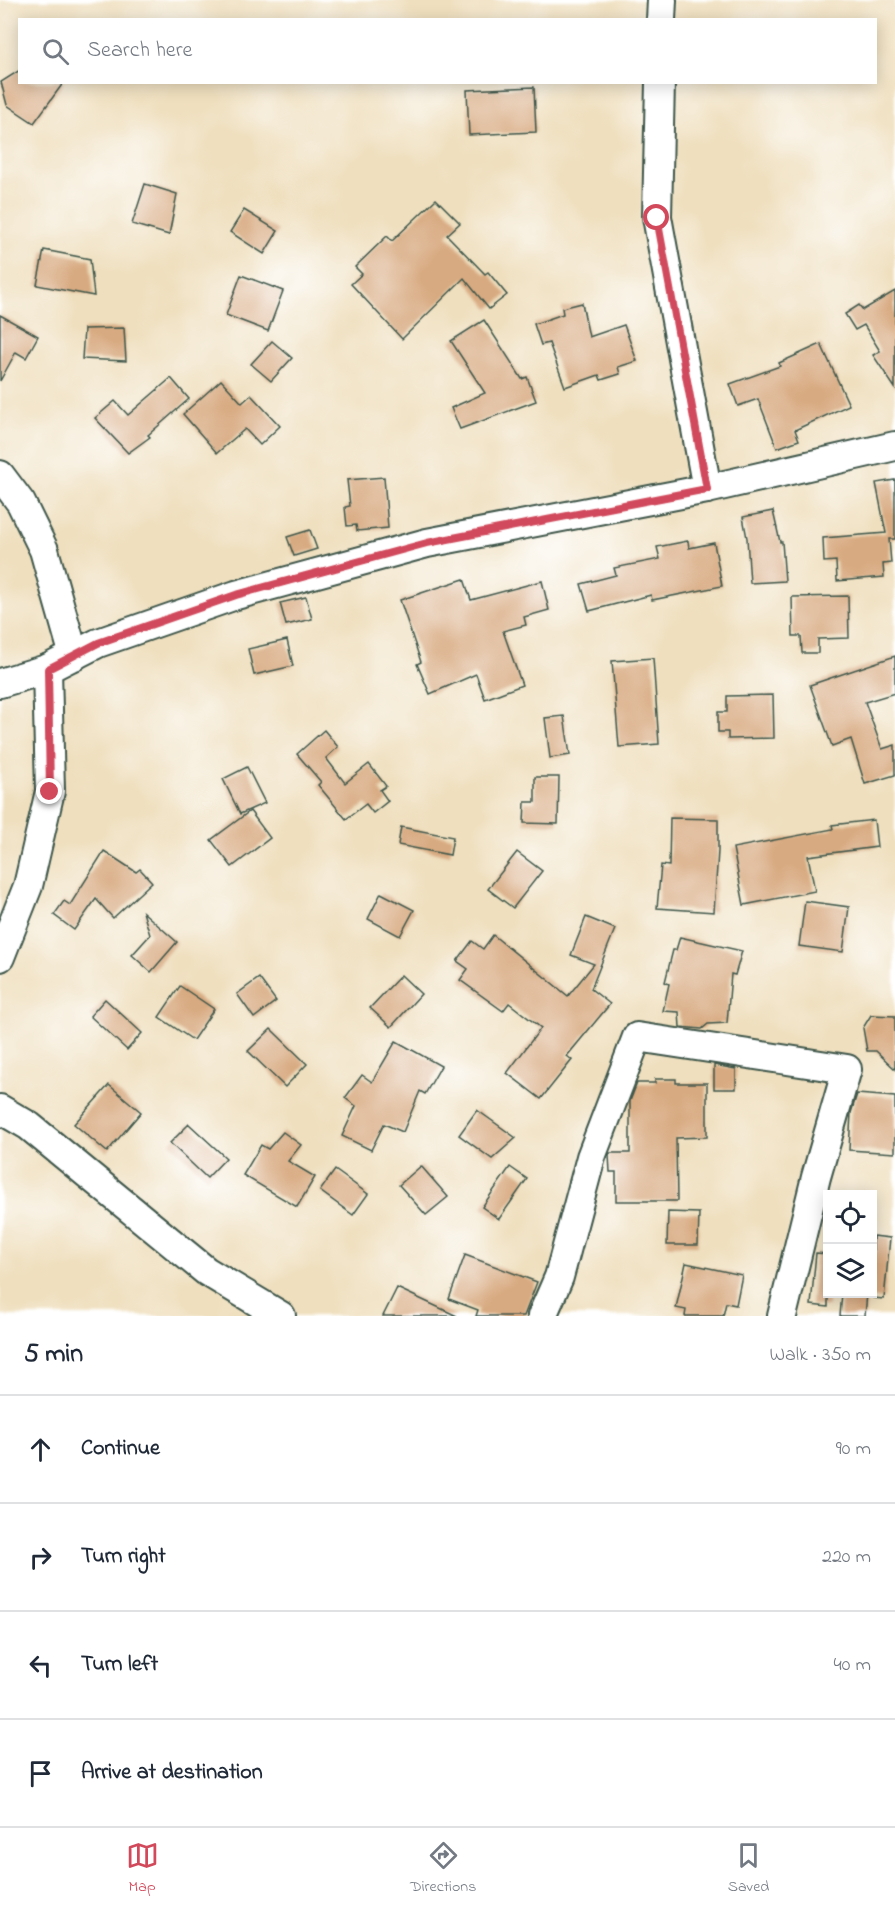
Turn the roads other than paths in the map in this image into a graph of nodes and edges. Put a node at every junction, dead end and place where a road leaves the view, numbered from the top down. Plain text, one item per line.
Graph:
1 (662, 0) edge
2 (661, 18) edge
3 (660, 84) edge
4 (895, 446) edge
5 (0, 475) edge
6 (707, 489) junction
7 (74, 656) junction
8 (48, 669) junction
9 (0, 683) edge
10 (0, 957) edge
11 (0, 1109) edge
12 (281, 1316) edge
13 (542, 1316) edge
14 (782, 1316) edge

1 - 2 street
3 - 6 street
4 - 6 street
5 - 7 street
6 - 7 street
7 - 8 street
8 - 9 street
8 - 10 street
11 - 12 street
13 - 14 street

